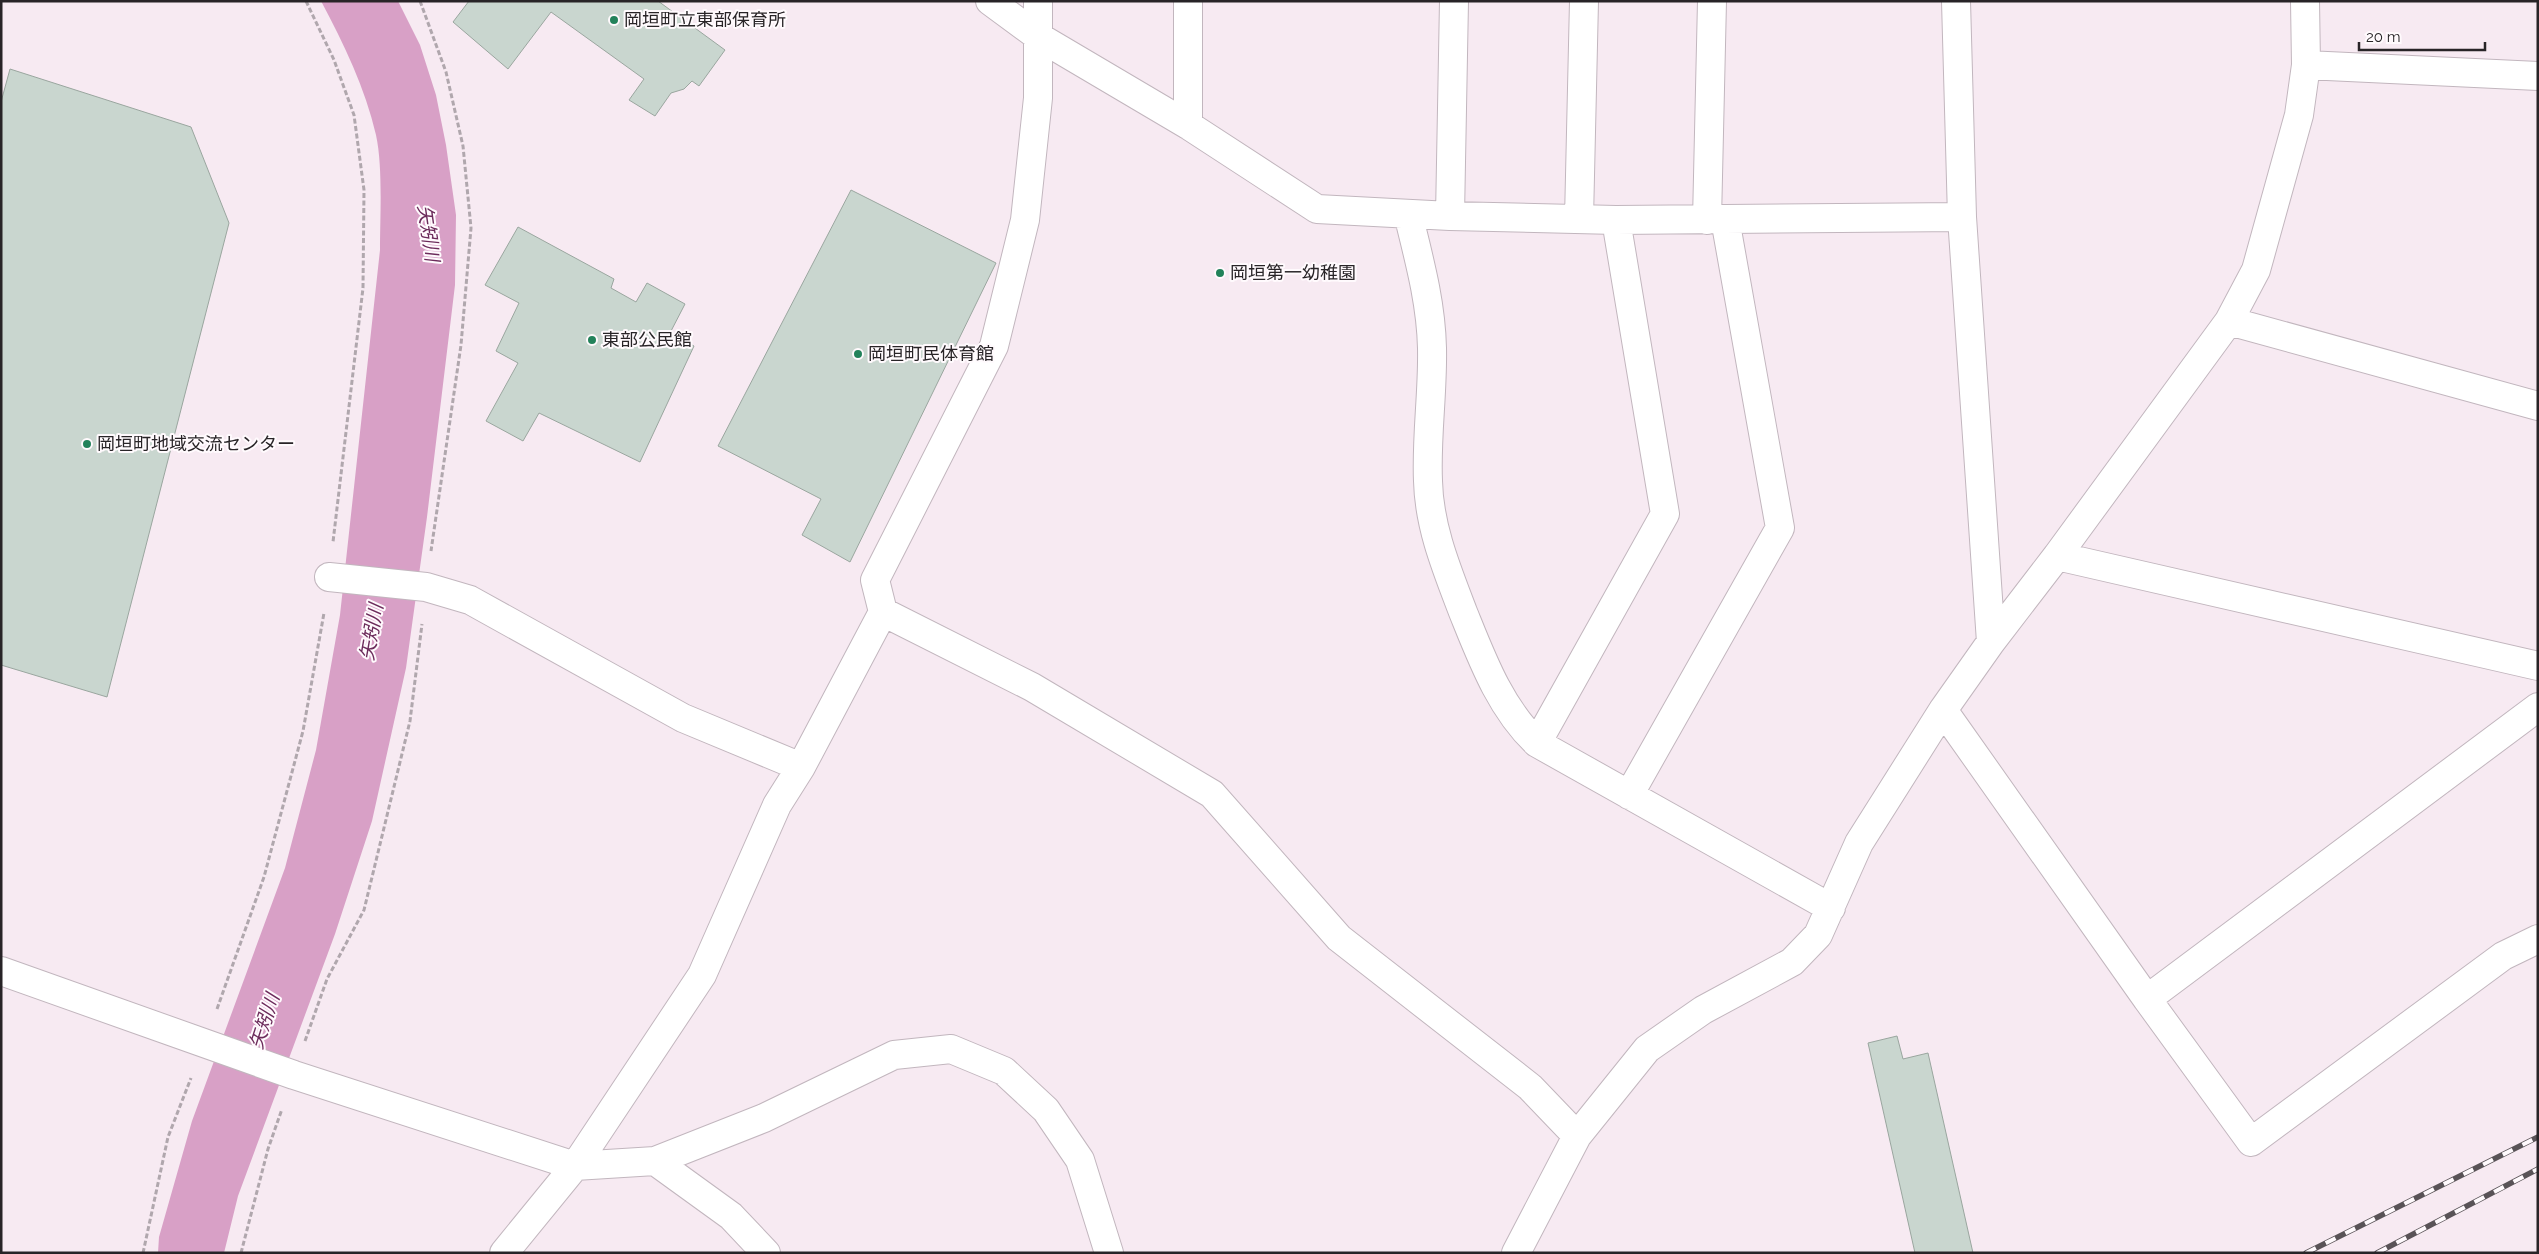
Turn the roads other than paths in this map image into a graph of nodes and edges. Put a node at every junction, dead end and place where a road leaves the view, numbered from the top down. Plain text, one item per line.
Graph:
1 (990, 1) edge
2 (1038, 1) edge
3 (1188, 1) edge
4 (1454, 1) edge
5 (1584, 1) edge
6 (1712, 1) edge
7 (1956, 1) edge
8 (2305, 1) edge
9 (1039, 37) junction
10 (2306, 65) junction
11 (2538, 76) edge
12 (1188, 125) junction
13 (1408, 214) junction
14 (1450, 216) junction
15 (1962, 217) junction
16 (1579, 219) junction
17 (1616, 220) junction
18 (1716, 220) junction
19 (2229, 321) junction
20 (2538, 406) edge
21 (2057, 556) junction
22 (329, 577) road end
23 (883, 612) junction
24 (1991, 642) junction
25 (2538, 666) edge
26 (2538, 707) edge
27 (1943, 710) junction
28 (1537, 743) junction
29 (801, 767) junction
30 (1629, 795) junction
31 (1831, 908) junction
32 (2538, 940) edge
33 (1, 971) edge
34 (2147, 999) junction
35 (1577, 1136) junction
36 (655, 1161) junction
37 (575, 1166) junction
38 (504, 1253) edge
39 (766, 1253) edge
40 (1109, 1253) edge
41 (1516, 1253) edge

1 - 9 street
2 - 9 street
3 - 12 street
4 - 14 street
5 - 16 street
6 - 18 street
7 - 15 street
8 - 10 street
9 - 12 street
9 - 23 street
10 - 11 street
10 - 19 street
12 - 13 street
13 - 14 street
13 - 28 street
14 - 16 street
15 - 18 street
15 - 24 street
16 - 17 street
17 - 18 street
17 - 28 street
18 - 30 street
19 - 20 street
19 - 21 street
21 - 24 street
21 - 25 street
22 - 29 street
23 - 29 street
23 - 35 street
24 - 27 street
26 - 34 street
27 - 31 street
27 - 34 street
28 - 30 street
29 - 37 street
30 - 31 street
31 - 35 street
32 - 34 street
33 - 37 street
35 - 41 street
36 - 37 street
36 - 39 street
36 - 40 street
37 - 38 street

